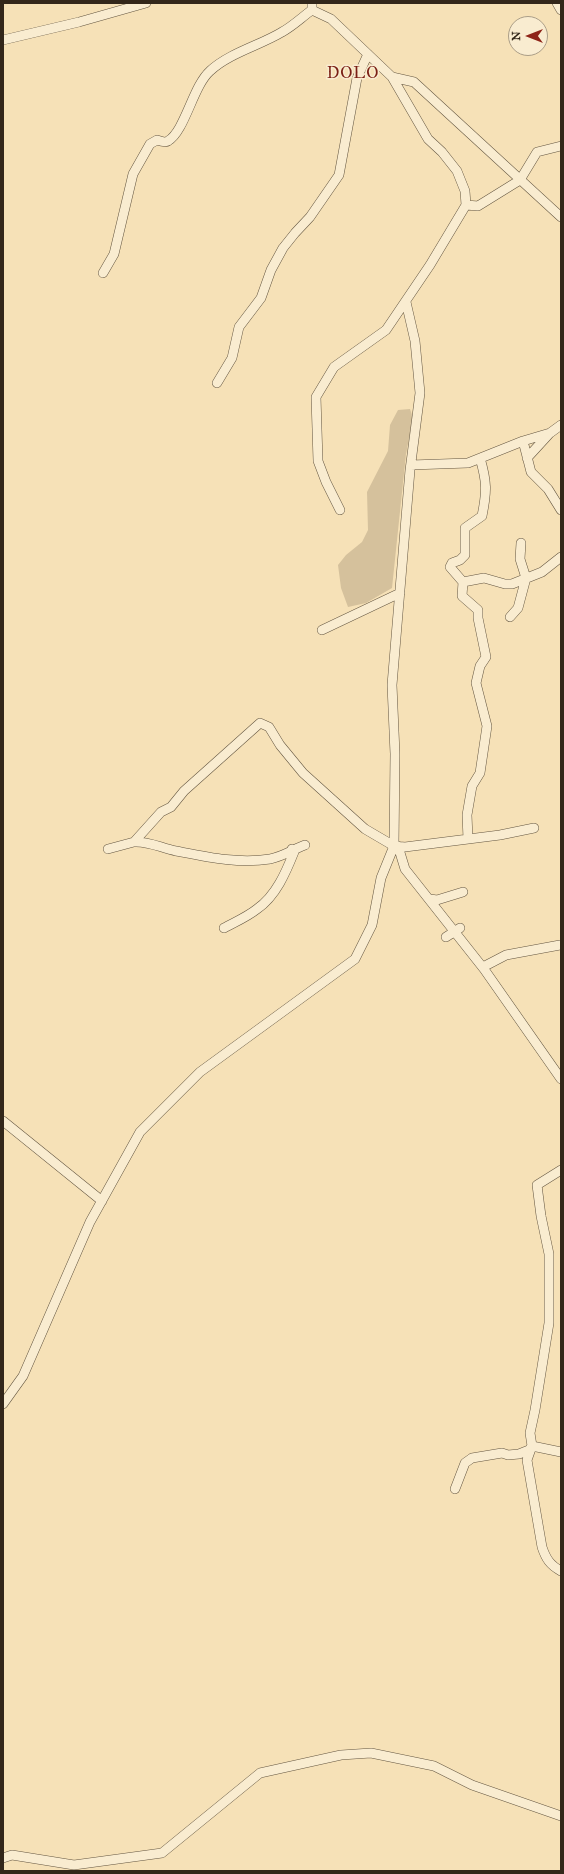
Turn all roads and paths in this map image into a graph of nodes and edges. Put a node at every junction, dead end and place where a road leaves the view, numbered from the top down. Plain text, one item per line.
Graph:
1 (146, 3) edge
2 (557, 3) edge
3 (131, 5) edge
4 (312, 7) edge
5 (561, 10) edge
6 (3, 40) edge
7 (368, 54) junction
8 (392, 77) junction
9 (561, 146) edge
10 (520, 180) junction
11 (466, 205) junction
12 (561, 217) edge
13 (103, 273) dead end
14 (406, 302) junction
15 (217, 383) dead end
16 (561, 425) edge
17 (550, 433) junction
18 (523, 441) junction
19 (480, 458) junction
20 (527, 458) junction
21 (411, 465) junction
22 (340, 510) dead end
23 (561, 510) edge
24 (521, 543) dead end
25 (561, 557) edge
26 (526, 578) junction
27 (462, 582) junction
28 (400, 593) junction
29 (510, 617) dead end
30 (322, 630) dead end
31 (534, 828) dead end
32 (468, 839) junction
33 (134, 842) junction
34 (305, 845) dead end
35 (396, 846) junction
36 (108, 849) dead end
37 (292, 849) junction
38 (463, 892) dead end
39 (430, 899) junction
40 (224, 928) dead end
41 (458, 930) junction
42 (446, 937) dead end
43 (560, 945) dead end
44 (482, 967) junction
45 (561, 1079) edge
46 (3, 1121) edge
47 (561, 1170) edge
48 (102, 1201) junction
49 (3, 1404) edge
50 (532, 1446) junction
51 (561, 1452) edge
52 (455, 1489) dead end
53 (561, 1571) edge
54 (561, 1816) edge
55 (3, 1858) edge

1 - 3 street
2 - 5 street
3 - 6 street
4 - 7 street
4 - 13 street
7 - 8 street
7 - 15 street
8 - 10 street
8 - 11 street
9 - 10 street
10 - 11 street
10 - 12 street
11 - 14 street
14 - 21 street
14 - 22 street
16 - 17 street
17 - 18 street
17 - 20 street
18 - 19 street
18 - 20 street
19 - 21 street
19 - 27 street
20 - 23 street
21 - 28 street
24 - 26 street
25 - 26 street
26 - 27 street
26 - 29 street
27 - 32 street
28 - 30 street
28 - 35 street
31 - 32 street
32 - 35 street
33 - 35 street
33 - 36 street
33 - 37 street
34 - 37 street
35 - 39 street
35 - 48 street
37 - 40 street
38 - 39 street
39 - 41 street
41 - 42 street
41 - 44 street
43 - 44 street
44 - 45 street
46 - 48 street
47 - 50 street
48 - 49 street
50 - 51 street
50 - 52 street
50 - 53 street
54 - 55 street

